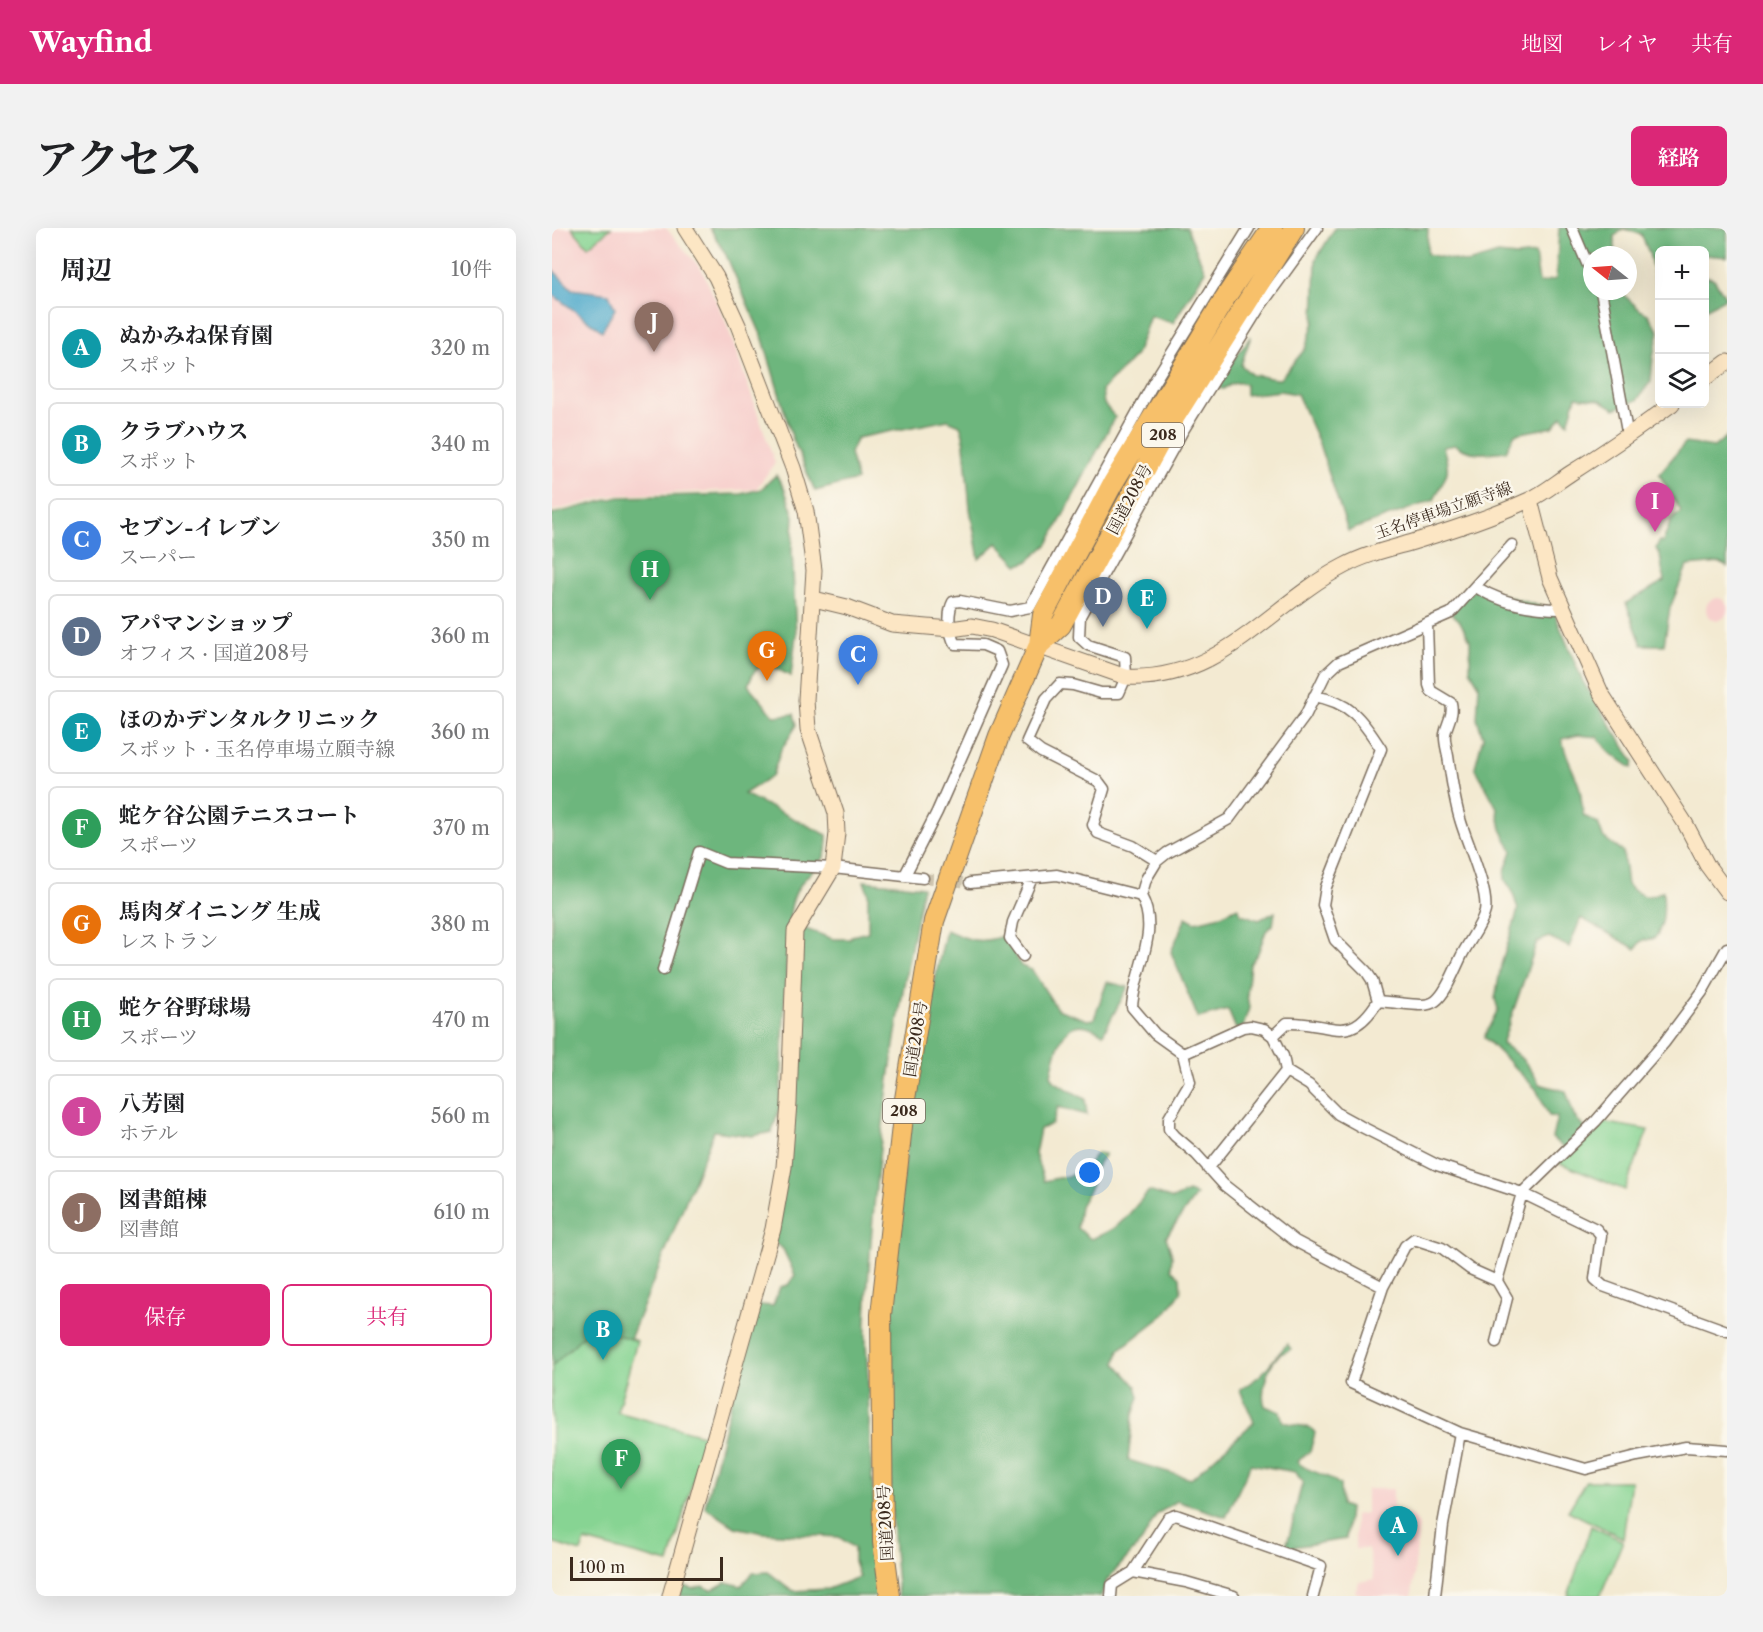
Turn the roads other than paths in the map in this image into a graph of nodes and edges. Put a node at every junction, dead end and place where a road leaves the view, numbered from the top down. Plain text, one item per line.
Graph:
1 (685, 228) edge
2 (1249, 228) edge
3 (1272, 228) edge
4 (1294, 228) edge
5 (1317, 228) edge
6 (1572, 228) edge
7 (1583, 254) edge
8 (1602, 300) edge
9 (1727, 362) edge
10 (1709, 375) edge
11 (1666, 408) edge
12 (1628, 436) junction
13 (1530, 500) junction
14 (1512, 545) dead end
15 (1476, 587) junction
16 (814, 599) junction
17 (1562, 609) junction
18 (1427, 625) junction
19 (951, 629) junction
20 (1039, 645) junction
21 (1126, 677) junction
22 (1314, 696) junction
23 (1157, 861) junction
24 (833, 868) junction
25 (906, 874) junction
26 (923, 878) tunnel mouth
27 (1032, 878) junction
28 (970, 883) tunnel mouth
29 (1727, 892) edge
30 (1141, 896) junction
31 (1727, 948) edge
32 (1023, 956) dead end
33 (663, 970) dead end
34 (1377, 1001) junction
35 (1273, 1036) junction
36 (1183, 1054) junction
37 (1286, 1071) junction
38 (1208, 1169) junction
39 (1522, 1193) junction
40 (1497, 1281) junction
41 (1383, 1287) junction
42 (1727, 1331) edge
43 (1497, 1342) dead end
44 (1460, 1433) junction
45 (1727, 1450) edge
46 (1133, 1572) junction
47 (670, 1596) edge
48 (890, 1596) edge
49 (1111, 1596) edge
50 (1234, 1596) edge
51 (1313, 1596) edge
52 (1435, 1596) edge

1 - 16 street
2 - 19 street
3 - 20 highway, 国道208号 / 208
4 - 20 highway, 国道208号 / 208
5 - 21 street
6 - 7 street
8 - 12 street
9 - 10 street
11 - 12 street
12 - 13 street
13 - 17 street, 玉名停車場立願寺線
13 - 21 street, 玉名停車場立願寺線
14 - 15 street
15 - 17 street
15 - 18 street
16 - 19 street, 玉名停車場立願寺線
16 - 24 street
17 - 29 street, 玉名停車場立願寺線
18 - 22 street
18 - 34 street
19 - 20 street, 玉名停車場立願寺線
19 - 25 street
20 - 21 street, 玉名停車場立願寺線
20 - 48 highway, 国道208号 / 208
21 - 23 street
22 - 23 street
22 - 34 street
23 - 30 street
24 - 25 street
24 - 33 street
24 - 47 street
25 - 26 street
27 - 28 street
27 - 30 street
27 - 32 street
30 - 36 street
31 - 39 street
34 - 35 street
35 - 36 street
35 - 37 street
36 - 38 street
37 - 38 street
37 - 39 street
38 - 41 street
39 - 40 street
39 - 42 street
40 - 41 street
40 - 43 street
41 - 44 street
44 - 45 street
44 - 52 street
46 - 49 street
46 - 50 street
46 - 51 street

